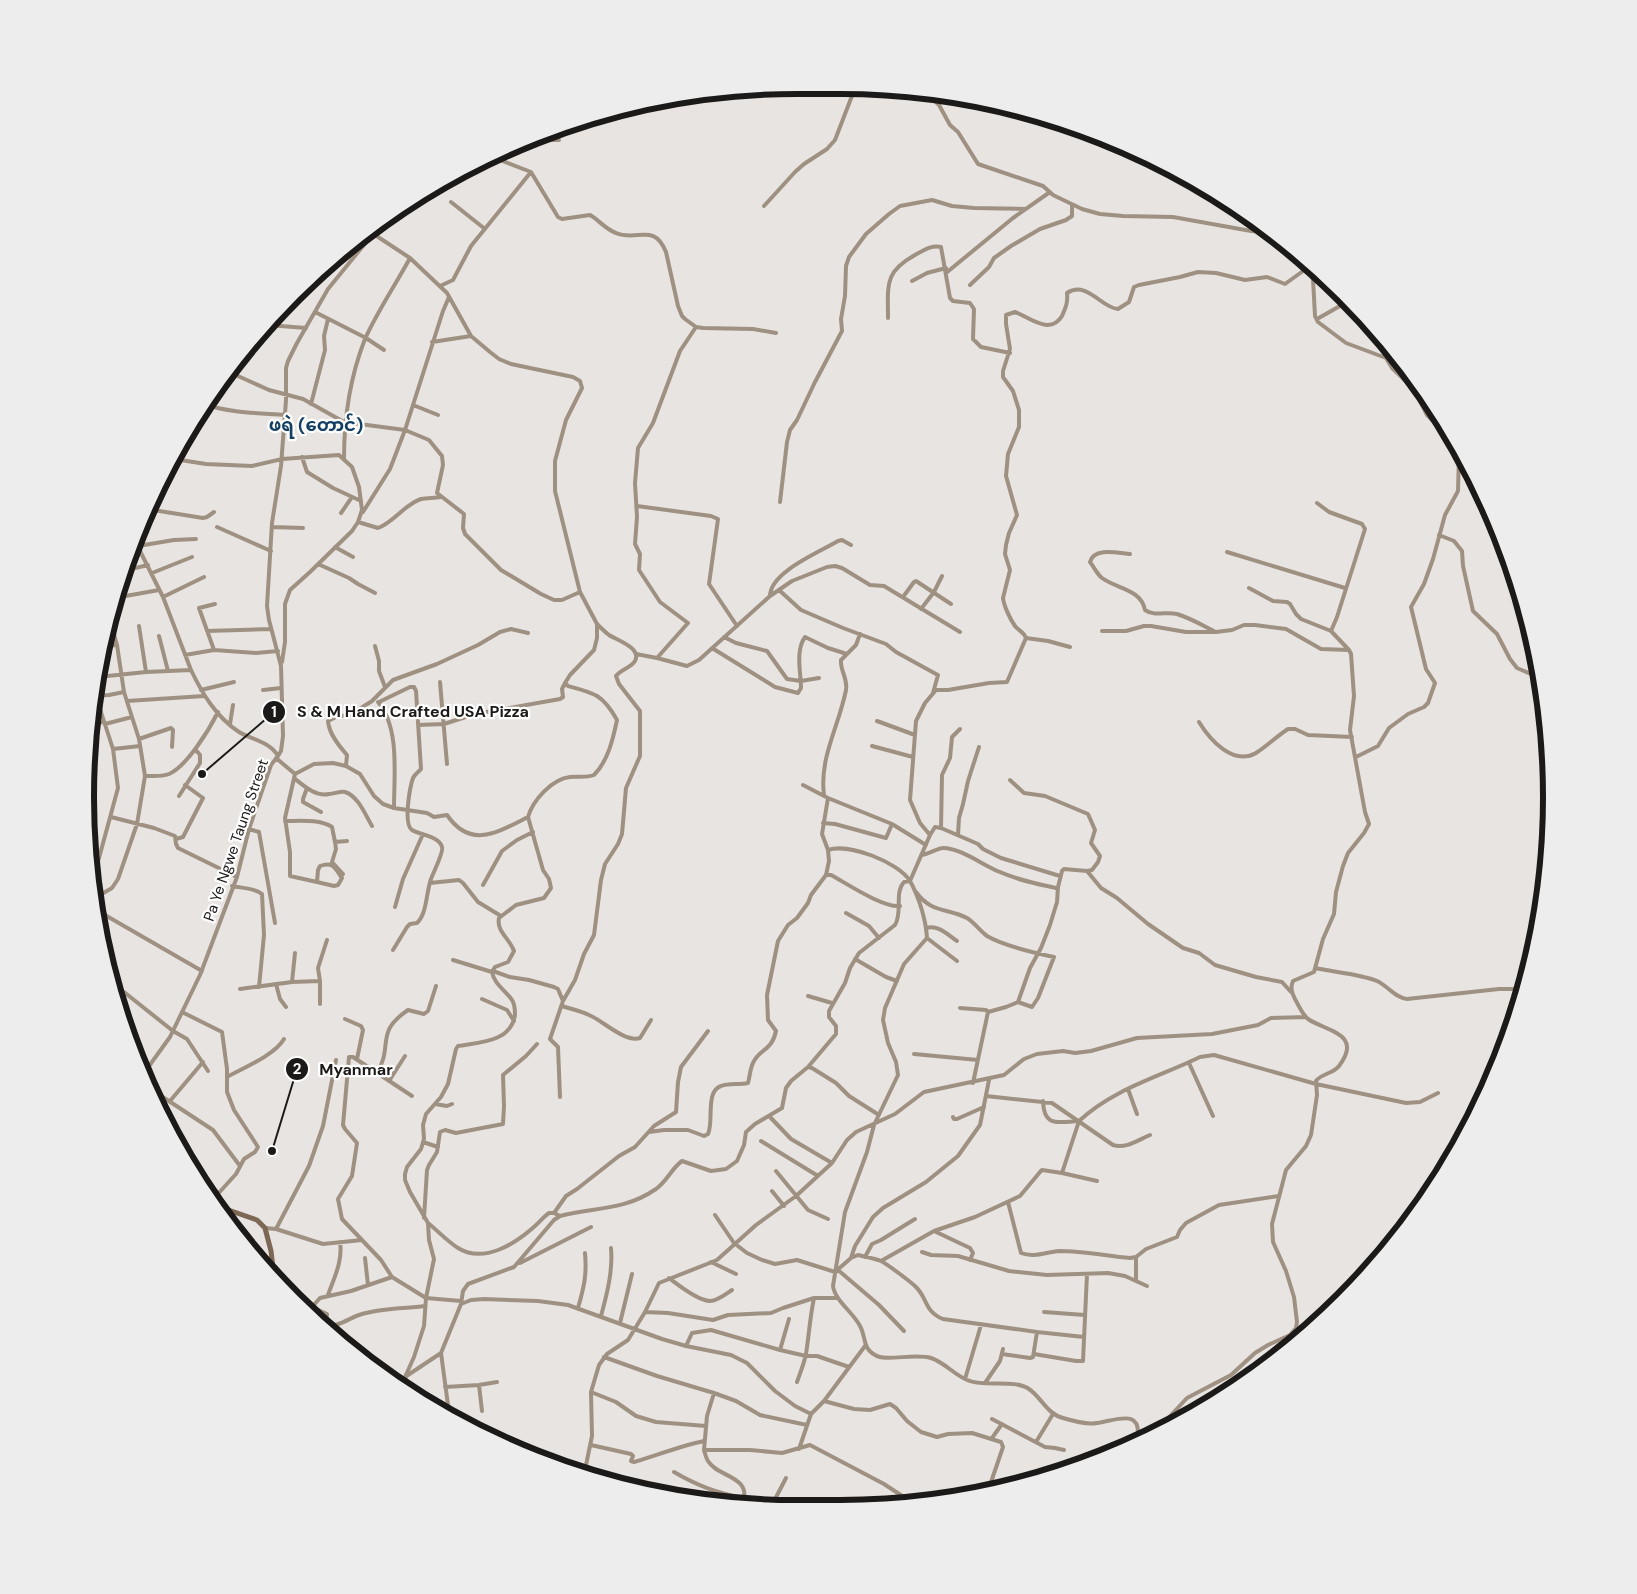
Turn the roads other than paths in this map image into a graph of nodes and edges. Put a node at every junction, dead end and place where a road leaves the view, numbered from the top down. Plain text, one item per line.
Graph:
1 (853, 94) edge
2 (933, 100) edge
3 (547, 140) edge
4 (559, 140) dead end
5 (500, 160) edge
6 (531, 172) junction
7 (1050, 192) junction
8 (452, 202) dead end
9 (1072, 205) junction
10 (764, 206) dead end
11 (1026, 209) junction
12 (485, 229) junction
13 (1257, 231) edge
14 (375, 235) edge
15 (359, 247) edge
16 (410, 258) junction
17 (1304, 268) edge
18 (946, 270) junction
19 (1311, 275) edge
20 (912, 281) dead end
21 (970, 285) dead end
22 (440, 286) junction
23 (449, 297) junction
24 (1342, 305) edge
25 (315, 312) junction
26 (888, 318) dead end
27 (328, 319) junction
28 (1316, 319) junction
29 (275, 326) edge
30 (696, 327) junction
31 (306, 328) junction
32 (776, 333) dead end
33 (471, 336) junction
34 (366, 338) junction
35 (432, 342) junction
36 (384, 350) dead end
37 (1010, 353) junction
38 (235, 375) edge
39 (1409, 385) edge
40 (286, 395) junction
41 (1417, 395) edge
42 (311, 404) junction
43 (412, 405) junction
44 (212, 407) edge
45 (285, 415) junction
46 (438, 415) dead end
47 (1434, 421) edge
48 (344, 422) junction
49 (405, 430) junction
50 (302, 457) junction
51 (282, 459) junction
52 (344, 459) junction
53 (180, 460) edge
54 (1458, 462) edge
55 (352, 497) junction
56 (442, 497) junction
57 (361, 501) junction
58 (780, 502) dead end
59 (1317, 503) dead end
60 (637, 506) junction
61 (155, 510) edge
62 (214, 512) dead end
63 (341, 513) dead end
64 (360, 516) junction
65 (358, 522) junction
66 (217, 527) dead end
67 (272, 527) junction
68 (303, 528) dead end
69 (1439, 535) junction
70 (196, 539) dead end
71 (851, 545) dead end
72 (140, 546) edge
73 (335, 547) junction
74 (139, 549) edge
75 (271, 551) junction
76 (1227, 552) dead end
77 (1130, 554) dead end
78 (192, 557) dead end
79 (353, 557) dead end
80 (318, 564) junction
81 (148, 565) junction
82 (132, 569) edge
83 (152, 573) junction
84 (942, 576) dead end
85 (204, 577) dead end
86 (1249, 588) dead end
87 (1346, 588) junction
88 (159, 590) junction
89 (779, 590) junction
90 (580, 592) junction
91 (934, 592) junction
92 (375, 593) dead end
93 (124, 596) edge
94 (770, 596) junction
95 (163, 597) junction
96 (903, 598) junction
97 (215, 604) dead end
98 (951, 604) dead end
99 (921, 609) junction
100 (597, 624) junction
101 (139, 626) dead end
102 (737, 626) junction
103 (271, 629) junction
104 (207, 631) junction
105 (1331, 631) junction
106 (960, 632) dead end
107 (1102, 632) dead end
108 (1216, 632) junction
109 (114, 633) edge
110 (528, 633) dead end
111 (860, 634) junction
112 (159, 636) dead end
113 (724, 638) junction
114 (1026, 638) junction
115 (117, 645) junction
116 (111, 646) edge
117 (375, 646) dead end
118 (1070, 647) dead end
119 (712, 648) junction
120 (214, 650) junction
121 (1349, 650) junction
122 (278, 651) junction
123 (185, 654) junction
124 (636, 654) junction
125 (847, 654) junction
126 (657, 658) junction
127 (281, 666) junction
128 (191, 670) junction
129 (168, 671) junction
130 (146, 672) junction
131 (122, 675) junction
132 (1532, 675) edge
133 (104, 676) edge
134 (819, 678) dead end
135 (801, 681) junction
136 (234, 682) dead end
137 (440, 682) dead end
138 (565, 683) junction
139 (385, 687) junction
140 (281, 688) junction
141 (201, 690) junction
142 (263, 690) dead end
143 (124, 692) junction
144 (933, 692) junction
145 (102, 695) edge
146 (204, 696) junction
147 (377, 700) junction
148 (127, 701) junction
149 (233, 705) dead end
150 (100, 708) edge
151 (218, 712) junction
152 (132, 717) junction
153 (877, 722) dead end
154 (1199, 722) dead end
155 (98, 723) edge
156 (105, 723) junction
157 (230, 724) junction
158 (444, 724) junction
159 (418, 725) junction
160 (960, 729) dead end
161 (915, 735) junction
162 (1352, 737) junction
163 (139, 739) junction
164 (140, 746) junction
165 (872, 746) dead end
166 (172, 747) dead end
167 (979, 747) dead end
168 (113, 749) junction
169 (195, 749) junction
170 (277, 757) junction
171 (913, 757) junction
172 (1356, 757) junction
173 (446, 764) dead end
174 (346, 766) junction
175 (145, 776) junction
176 (294, 776) junction
177 (1010, 780) dead end
178 (185, 785) junction
179 (803, 785) dead end
180 (307, 788) junction
181 (179, 796) dead end
182 (826, 796) junction
183 (394, 808) junction
184 (407, 810) junction
185 (321, 812) dead end
186 (111, 817) junction
187 (528, 817) junction
188 (285, 821) junction
189 (822, 823) junction
190 (137, 824) junction
191 (892, 824) junction
192 (372, 826) dead end
193 (941, 828) junction
194 (249, 829) junction
195 (533, 832) junction
196 (423, 834) junction
197 (930, 835) junction
198 (958, 835) junction
199 (176, 839) junction
200 (347, 841) dead end
201 (335, 842) junction
202 (926, 845) junction
203 (828, 850) junction
204 (922, 855) junction
205 (97, 864) edge
206 (1086, 871) junction
207 (343, 874) dead end
208 (826, 875) junction
209 (1060, 876) junction
210 (236, 877) junction
211 (910, 881) junction
212 (316, 882) junction
213 (430, 883) junction
214 (482, 885) dead end
215 (232, 886) junction
216 (1058, 887) junction
217 (914, 888) junction
218 (101, 895) edge
219 (900, 906) junction
220 (395, 907) dead end
221 (846, 913) dead end
222 (104, 914) edge
223 (501, 916) junction
224 (275, 923) dead end
225 (926, 928) junction
226 (879, 938) junction
227 (927, 938) junction
228 (328, 940) dead end
229 (957, 941) dead end
230 (393, 950) dead end
231 (295, 953) dead end
232 (1038, 954) junction
233 (855, 959) junction
234 (453, 960) dead end
235 (957, 961) dead end
236 (1316, 968) junction
237 (202, 971) junction
238 (492, 972) junction
239 (320, 981) junction
240 (897, 981) junction
241 (292, 982) junction
242 (276, 984) junction
243 (436, 986) dead end
244 (259, 987) junction
245 (240, 989) dead end
246 (1516, 989) edge
247 (122, 992) edge
248 (1293, 994) junction
249 (808, 996) dead end
250 (482, 999) dead end
251 (563, 1001) junction
252 (1018, 1002) junction
253 (832, 1003) junction
254 (320, 1004) dead end
255 (562, 1006) junction
256 (286, 1007) dead end
257 (960, 1008) dead end
258 (182, 1012) junction
259 (988, 1012) junction
260 (1306, 1017) junction
261 (345, 1019) dead end
262 (651, 1020) dead end
263 (514, 1021) junction
264 (173, 1031) junction
265 (708, 1031) dead end
266 (284, 1039) dead end
267 (537, 1044) dead end
268 (914, 1054) dead end
269 (405, 1056) dead end
270 (357, 1059) junction
271 (336, 1060) dead end
272 (978, 1060) junction
273 (203, 1062) junction
274 (1189, 1063) junction
275 (147, 1068) edge
276 (808, 1068) junction
277 (208, 1071) dead end
278 (377, 1073) junction
279 (227, 1076) junction
280 (989, 1080) junction
281 (389, 1081) junction
282 (973, 1082) junction
283 (1316, 1084) junction
284 (1128, 1089) junction
285 (1438, 1093) dead end
286 (160, 1094) edge
287 (412, 1096) dead end
288 (986, 1096) junction
289 (560, 1097) dead end
290 (170, 1101) junction
291 (1043, 1101) junction
292 (435, 1104) junction
293 (452, 1104) dead end
294 (984, 1107) junction
295 (1137, 1114) dead end
296 (879, 1115) junction
297 (1213, 1116) dead end
298 (770, 1117) junction
299 (953, 1117) dead end
300 (1079, 1121) junction
301 (874, 1124) junction
302 (648, 1132) junction
303 (1150, 1134) dead end
304 (761, 1141) dead end
305 (423, 1142) junction
306 (438, 1147) junction
307 (832, 1163) junction
308 (240, 1166) junction
309 (776, 1171) dead end
310 (1062, 1173) junction
311 (818, 1176) junction
312 (1097, 1181) dead end
313 (772, 1191) dead end
314 (217, 1195) edge
315 (796, 1196) junction
316 (1279, 1196) junction
317 (1008, 1202) junction
318 (784, 1206) junction
319 (228, 1210) edge
320 (554, 1213) junction
321 (715, 1215) dead end
322 (560, 1216) junction
323 (424, 1218) junction
324 (828, 1219) dead end
325 (915, 1219) dead end
326 (428, 1223) junction
327 (591, 1227) dead end
328 (265, 1228) junction
329 (276, 1229) junction
330 (934, 1231) junction
331 (362, 1240) junction
332 (340, 1242) junction
333 (734, 1242) junction
334 (611, 1248) dead end
335 (922, 1252) dead end
336 (585, 1253) dead end
337 (865, 1256) junction
338 (1136, 1257) junction
339 (365, 1258) dead end
340 (851, 1258) junction
341 (970, 1260) junction
342 (881, 1261) junction
343 (711, 1262) junction
344 (273, 1266) edge
345 (514, 1267) junction
346 (837, 1271) junction
347 (632, 1274) dead end
348 (736, 1274) dead end
349 (1087, 1274) junction
350 (392, 1277) junction
351 (669, 1278) junction
352 (1136, 1281) junction
353 (368, 1285) junction
354 (1147, 1286) dead end
355 (732, 1290) dead end
356 (328, 1295) junction
357 (426, 1298) junction
358 (814, 1298) junction
359 (838, 1298) junction
360 (461, 1302) junction
361 (425, 1306) junction
362 (312, 1307) edge
363 (315, 1308) edge
364 (578, 1308) junction
365 (645, 1312) junction
366 (1044, 1312) dead end
367 (1085, 1315) junction
368 (601, 1316) junction
369 (789, 1319) dead end
370 (326, 1320) edge
371 (620, 1323) junction
372 (332, 1325) edge
373 (981, 1325) junction
374 (634, 1329) junction
375 (904, 1331) dead end
376 (1037, 1332) junction
377 (1084, 1337) junction
378 (686, 1346) junction
379 (865, 1346) junction
380 (780, 1350) junction
381 (441, 1352) junction
382 (1034, 1354) junction
383 (806, 1356) junction
384 (604, 1357) junction
385 (849, 1367) junction
386 (406, 1379) junction
387 (965, 1379) junction
388 (498, 1382) dead end
389 (797, 1382) dead end
390 (407, 1383) edge
391 (985, 1383) junction
392 (479, 1385) junction
393 (446, 1387) junction
394 (591, 1392) junction
395 (714, 1393) junction
396 (824, 1401) junction
397 (449, 1408) edge
398 (482, 1411) dead end
399 (811, 1414) junction
400 (1053, 1414) junction
401 (992, 1419) dead end
402 (1166, 1420) edge
403 (1002, 1424) junction
404 (807, 1425) junction
405 (706, 1426) junction
406 (1137, 1434) edge
407 (992, 1438) junction
408 (704, 1441) junction
409 (1036, 1442) junction
410 (591, 1446) junction
411 (799, 1449) junction
412 (704, 1450) junction
413 (1064, 1450) dead end
414 (586, 1467) edge
415 (674, 1472) dead end
416 (786, 1478) dead end
417 (990, 1484) edge
418 (904, 1497) edge
419 (744, 1498) joint
420 (775, 1500) edge

1 - 10 street
2 - 7 street
3 - 4 street
5 - 6 street
6 - 12 street
6 - 30 street
7 - 9 street
7 - 11 street
8 - 12 street
9 - 13 street
9 - 21 street
11 - 18 street
11 - 58 street
12 - 22 street
14 - 16 street
15 - 25 street
16 - 22 street
16 - 34 street
17 - 37 street
18 - 20 street
18 - 26 street
18 - 37 street
19 - 28 street
22 - 23 street
23 - 33 street
23 - 35 street
24 - 28 street
25 - 27 street
25 - 31 street
27 - 34 street
27 - 42 street
28 - 39 street
29 - 31 street
30 - 32 street
30 - 60 street
31 - 40 street
33 - 35 street
33 - 90 street
34 - 36 street
34 - 48 street
35 - 43 street
37 - 114 street
38 - 40 street
40 - 42 street
40 - 45 street
41 - 47 street
42 - 48 street
43 - 46 street
43 - 49 street
44 - 45 street
45 - 51 street
48 - 49 street
48 - 52 street
49 - 56 street
49 - 64 street
50 - 51 street
50 - 52 street
50 - 55 street
51 - 53 street
51 - 67 street
52 - 57 street
54 - 69 street
55 - 57 street
55 - 63 street
56 - 65 street
56 - 90 street
57 - 64 street
59 - 87 street
60 - 102 street
60 - 126 street
61 - 62 street
64 - 65 street
65 - 73 street
66 - 75 street
67 - 68 street
67 - 75 street
69 - 132 street
69 - 172 street
70 - 72 street
71 - 94 street
73 - 79 street
73 - 80 street
74 - 81 street, Pa Ye Ngwe Taung Street
75 - 103 street
76 - 87 street
77 - 108 street
78 - 83 street
80 - 92 street
80 - 127 street
81 - 82 street
81 - 83 street, Pa Ye Ngwe Taung Street
83 - 88 street, Pa Ye Ngwe Taung Street
84 - 91 street
85 - 95 street
86 - 105 street
87 - 105 street
88 - 93 street
88 - 95 street, Pa Ye Ngwe Taung Street
89 - 94 street
89 - 96 street
89 - 111 street
90 - 100 street
91 - 96 street
91 - 98 street
91 - 99 street
94 - 102 street
95 - 123 street, Pa Ye Ngwe Taung Street
96 - 99 street
97 - 104 street
99 - 106 street
100 - 124 street
100 - 138 street
101 - 130 street
102 - 113 street
103 - 104 street
103 - 122 street
104 - 120 street
105 - 121 street
107 - 108 street
108 - 121 street
109 - 115 street
110 - 139 street
111 - 125 street
111 - 144 street
112 - 129 street
113 - 119 street
113 - 135 street
114 - 118 street
114 - 144 street
115 - 116 street
115 - 131 street
117 - 139 street
119 - 126 street
119 - 135 street
120 - 122 street
120 - 123 street
121 - 162 street
122 - 127 street
123 - 128 street, Pa Ye Ngwe Taung Street
124 - 126 street
124 - 251 street
125 - 135 street
125 - 182 street
127 - 140 street
128 - 129 street
128 - 141 street, Pa Ye Ngwe Taung Street
129 - 130 street
130 - 131 street
131 - 133 street
131 - 143 street
134 - 135 street
136 - 141 street
137 - 158 street
138 - 158 street
138 - 187 street
139 - 147 street
140 - 142 street
140 - 170 street
141 - 146 street, Pa Ye Ngwe Taung Street
143 - 145 street
143 - 148 street
144 - 161 street
146 - 148 street
146 - 151 street, Pa Ye Ngwe Taung Street
147 - 159 street
147 - 174 street
147 - 183 street
148 - 152 street
149 - 157 street
150 - 156 street
151 - 157 street, Pa Ye Ngwe Taung Street
151 - 169 street
152 - 156 street
152 - 163 street
153 - 161 street
154 - 162 street
155 - 156 street
156 - 168 street
157 - 170 street, Pa Ye Ngwe Taung Street
158 - 159 street
158 - 173 street
159 - 184 street
160 - 193 street
161 - 171 street
162 - 172 street
163 - 164 street
163 - 166 street
164 - 168 street
164 - 175 street
165 - 171 street
167 - 198 street
168 - 186 street
169 - 175 street
169 - 178 street
170 - 176 street
170 - 194 street, Pa Ye Ngwe Taung Street
171 - 197 street
172 - 236 street
174 - 176 street
174 - 183 street
175 - 190 street
176 - 180 street
176 - 188 street
177 - 206 street
178 - 181 street
178 - 199 street
179 - 182 street
180 - 185 street
180 - 192 street
182 - 189 street
182 - 191 street
183 - 184 street
184 - 187 street
184 - 196 street
186 - 190 street
186 - 205 street
187 - 195 street
188 - 201 street
188 - 212 street
189 - 191 street
189 - 203 street
190 - 199 street
190 - 218 street
191 - 202 street
193 - 197 street
193 - 198 street
194 - 210 street, Pa Ye Ngwe Taung Street
194 - 224 street
195 - 214 street
195 - 223 street
196 - 213 street
196 - 220 street
197 - 202 street
198 - 209 street
199 - 210 street
200 - 201 street
201 - 207 street
202 - 204 street
203 - 208 street
203 - 211 street
204 - 211 street
204 - 216 street
206 - 209 street
206 - 248 street
208 - 219 street
208 - 302 street
209 - 216 street
210 - 215 street, Pa Ye Ngwe Taung Street
211 - 217 street
211 - 219 street
212 - 212 street
213 - 223 street
213 - 230 street
215 - 237 street, Pa Ye Ngwe Taung Street
215 - 244 street
216 - 232 street
217 - 225 street
217 - 232 street
219 - 226 street
221 - 226 street
222 - 237 street
223 - 238 street
225 - 227 street
225 - 229 street
226 - 233 street
227 - 235 street
227 - 240 street
228 - 239 street
231 - 241 street
232 - 252 street
232 - 252 street
233 - 240 street
233 - 253 street
234 - 238 street
236 - 246 street
236 - 248 street
237 - 258 street, Pa Ye Ngwe Taung Street
238 - 251 street
238 - 263 street
239 - 241 street
239 - 254 street
240 - 296 street
241 - 242 street
242 - 244 street
242 - 256 street
243 - 278 street
244 - 245 street
247 - 264 street
248 - 260 street
249 - 253 street
250 - 263 street
251 - 255 street
252 - 259 street
253 - 276 street
255 - 262 street
255 - 289 street
257 - 259 street
258 - 264 street, Pa Ye Ngwe Taung Street
258 - 279 street
259 - 272 street
260 - 280 street
260 - 283 street
261 - 270 street
263 - 292 street
264 - 273 street
264 - 275 street, Pa Ye Ngwe Taung Street
265 - 302 street
266 - 279 street
267 - 306 street
268 - 272 street
269 - 281 street
270 - 278 street
270 - 331 street
271 - 329 street
272 - 282 street
273 - 277 street
273 - 290 street
274 - 283 street
274 - 284 street
274 - 297 street
276 - 296 street
276 - 298 street
278 - 281 street
279 - 308 street
280 - 282 street
280 - 288 street
281 - 287 street
282 - 301 street
283 - 285 street
283 - 316 street
284 - 295 street
284 - 300 street
286 - 290 street
288 - 291 street
288 - 294 street
290 - 308 street
291 - 300 street
291 - 300 street
292 - 293 street
292 - 305 street
294 - 299 street
294 - 340 street
296 - 301 street
298 - 307 street
298 - 322 street
300 - 303 street
300 - 310 street
301 - 307 street
301 - 346 street
302 - 320 street
304 - 311 street
305 - 306 street
305 - 323 street
306 - 323 street
307 - 311 street
308 - 314 street
309 - 315 street
310 - 312 street
310 - 317 street
311 - 315 street
313 - 318 street
315 - 318 street
315 - 324 street
316 - 338 street
316 - 402 street
317 - 330 street
317 - 338 street
318 - 333 street
319 - 328 street
320 - 322 street
320 - 326 street
321 - 333 street
322 - 345 street
323 - 326 street
325 - 337 street
326 - 357 street
327 - 345 street
328 - 329 street
328 - 344 street
329 - 332 street
330 - 341 street
330 - 342 street
331 - 332 street
331 - 350 street
332 - 356 street
333 - 343 street
333 - 346 street
334 - 368 street
335 - 341 street
336 - 364 street
337 - 340 street
337 - 342 street
338 - 352 street
339 - 353 street
340 - 346 street
341 - 349 street
342 - 373 street
343 - 348 street
343 - 351 street
345 - 360 street
346 - 359 street
346 - 375 street
347 - 371 street
349 - 352 street
349 - 367 street
350 - 353 street
350 - 357 street
351 - 355 street
351 - 365 street
352 - 354 street
353 - 356 street
356 - 362 street
357 - 360 street
357 - 361 street
358 - 359 street
358 - 365 street
358 - 383 street
359 - 379 street
360 - 364 street
360 - 381 street
361 - 372 street
361 - 386 street
363 - 370 street
364 - 368 street
365 - 374 street
366 - 367 street
367 - 377 street
368 - 371 street
369 - 380 street
371 - 374 street
373 - 376 street
373 - 387 street
374 - 378 street
374 - 384 street
376 - 377 street
376 - 382 street
377 - 382 street
378 - 380 street
378 - 399 street
379 - 385 street
379 - 387 street
380 - 383 street
381 - 386 street
381 - 393 street
382 - 391 street
383 - 385 street
383 - 389 street
384 - 394 street
384 - 395 street
385 - 396 street
386 - 390 street
387 - 391 street
388 - 392 street
391 - 400 street
392 - 393 street
392 - 398 street
393 - 397 street
394 - 405 street
394 - 410 street
395 - 404 street
395 - 405 street
396 - 399 street
396 - 407 street
399 - 404 street
400 - 406 street
400 - 409 street
401 - 403 street
403 - 407 street
403 - 409 street
404 - 411 street
405 - 408 street
407 - 417 street
408 - 410 street
408 - 412 street
409 - 413 street
410 - 414 street
411 - 412 street
411 - 418 street
412 - 419 street
415 - 419 street
416 - 420 street

